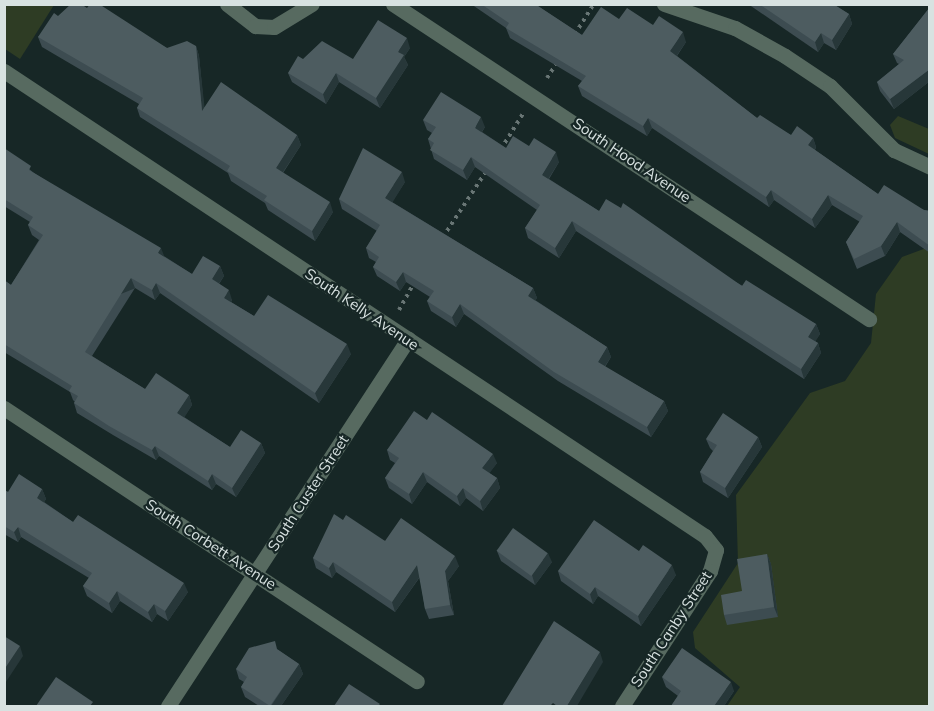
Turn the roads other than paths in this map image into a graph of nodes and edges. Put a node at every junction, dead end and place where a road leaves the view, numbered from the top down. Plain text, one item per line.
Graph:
1 (227, 4) edge
2 (312, 4) edge
3 (393, 4) edge
4 (664, 4) edge
5 (4, 71) edge
6 (930, 167) edge
7 (869, 319) dead end
8 (408, 339) junction
9 (4, 408) edge
10 (716, 550) joint
11 (256, 573) junction
12 (417, 681) dead end
13 (168, 706) edge
14 (622, 706) edge

1 - 2 street
3 - 7 street, South Hood Avenue
4 - 6 street
5 - 8 street, South Kelly Avenue
8 - 10 street, South Kelly Avenue
8 - 11 street, South Custer Street
9 - 11 street, South Corbett Avenue
10 - 14 street, South Canby Street
11 - 12 street, South Corbett Avenue
11 - 13 street, South Custer Street

